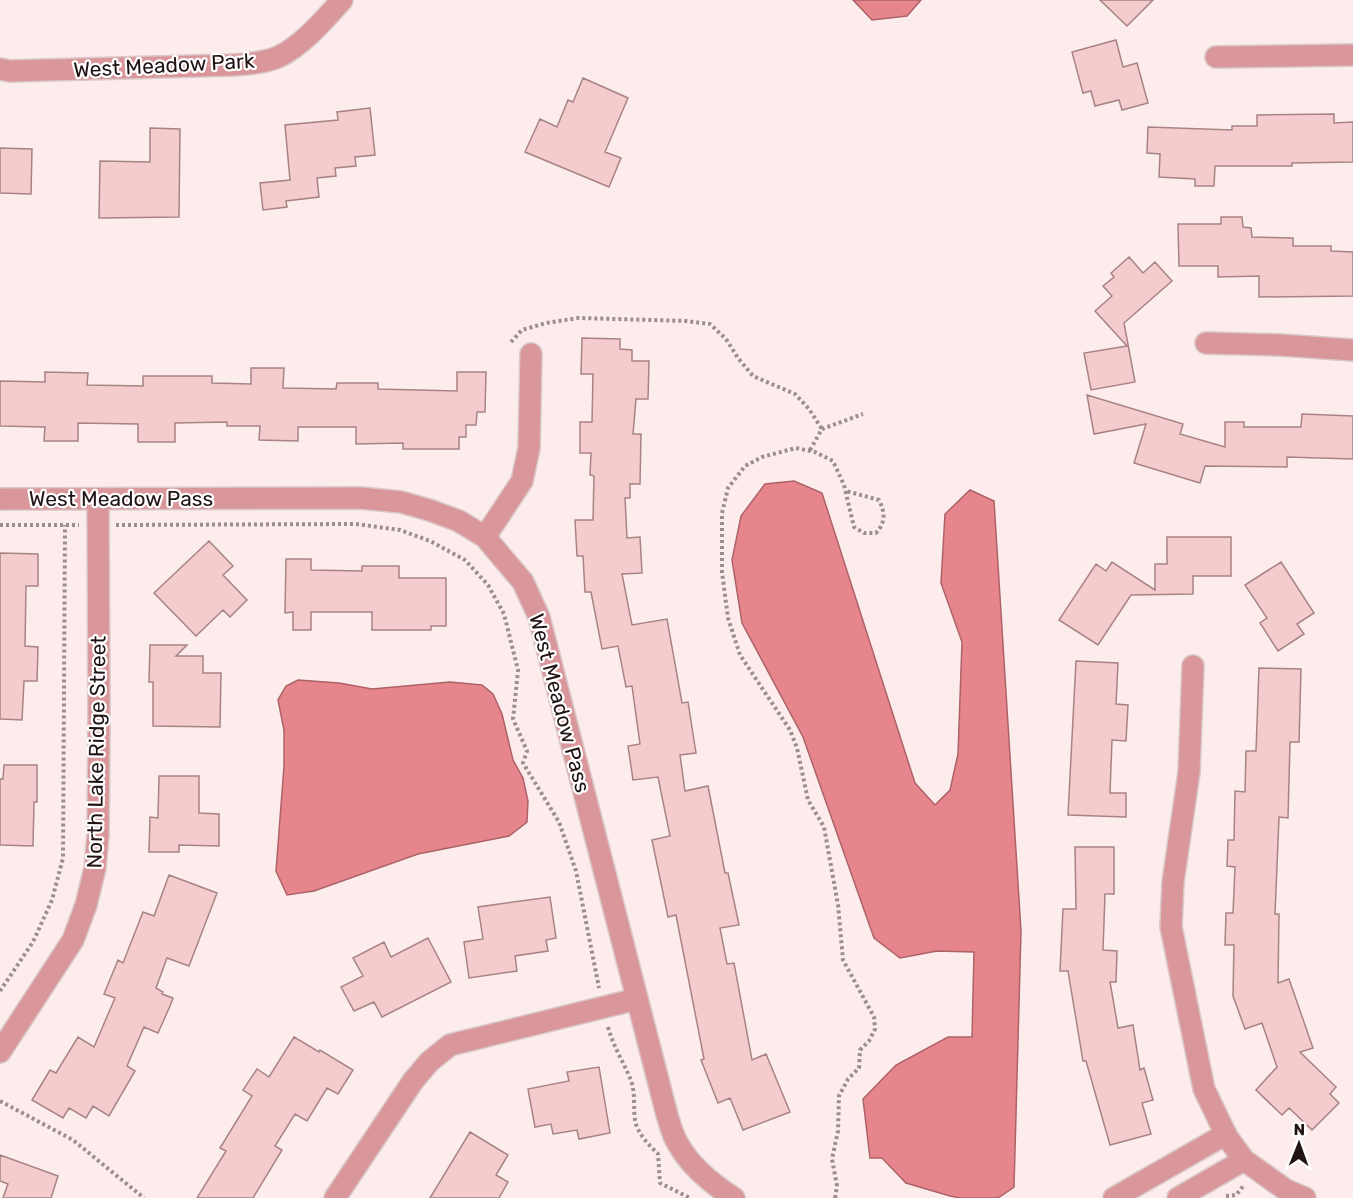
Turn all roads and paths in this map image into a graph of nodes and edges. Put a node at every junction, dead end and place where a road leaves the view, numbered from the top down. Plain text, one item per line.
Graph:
1 (342, 0) edge
2 (1353, 55) edge
3 (1216, 57) dead end
4 (0, 69) edge
5 (511, 342) dead end
6 (1206, 343) dead end
7 (1353, 350) edge
8 (531, 354) dead end
9 (863, 414) dead end
10 (822, 429) junction
11 (810, 450) junction
12 (846, 491) junction
13 (98, 498) junction
14 (0, 499) edge
15 (0, 525) edge
16 (65, 525) junction
17 (98, 525) junction
18 (485, 537) junction
19 (1193, 666) dead end
20 (0, 991) edge
21 (637, 999) junction
22 (603, 1007) junction
23 (0, 1052) edge
24 (0, 1101) edge
25 (1226, 1134) junction
26 (1244, 1160) junction
27 (144, 1198) edge
28 (335, 1198) edge
29 (690, 1198) edge
30 (734, 1198) edge
31 (835, 1198) edge
32 (1114, 1198) edge
33 (1178, 1198) edge
34 (1305, 1198) edge

1 - 4 street, West Meadow Park
2 - 3 street
5 - 10 path
6 - 7 street
8 - 18 street
9 - 10 path
10 - 11 path
11 - 12 path
11 - 31 path
12 - 12 path
13 - 14 street, West Meadow Pass
13 - 17 street, North Lake Ridge Street
13 - 18 street, West Meadow Pass
15 - 16 path
16 - 17 path
16 - 20 path
17 - 22 path
17 - 23 street, North Lake Ridge Street
18 - 21 street, West Meadow Pass
19 - 25 street
21 - 22 street
21 - 30 street, West Meadow Pass
22 - 28 street
22 - 29 path
24 - 27 path
25 - 26 street
25 - 32 street
26 - 33 street
26 - 34 street

